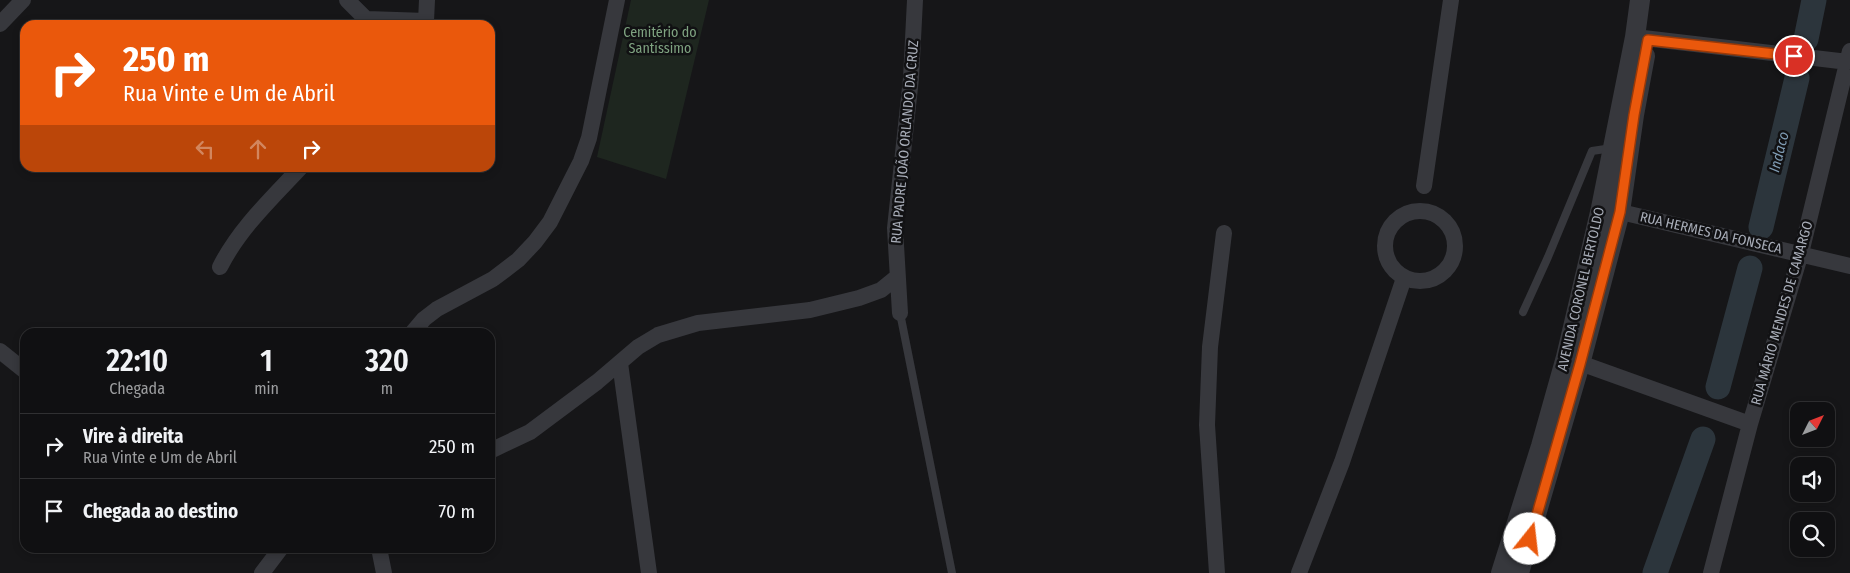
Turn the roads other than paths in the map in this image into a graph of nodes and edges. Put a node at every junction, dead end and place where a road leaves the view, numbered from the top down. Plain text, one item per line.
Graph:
1 (23, 0) edge
2 (347, 0) edge
3 (427, 0) edge
4 (617, 0) edge
5 (915, 0) edge
6 (1451, 0) edge
7 (1640, 0) edge
8 (1654, 0) edge
9 (368, 20) edge
10 (424, 20) edge
11 (0, 24) edge
12 (1642, 39) junction
13 (1849, 57) edge
14 (1612, 148) junction
15 (296, 172) edge
16 (1424, 186) dead end
17 (1610, 210) junction
18 (1224, 233) dead end
19 (1801, 253) junction
20 (1850, 266) edge
21 (220, 267) dead end
22 (897, 277) junction
23 (1404, 278) junction
24 (1523, 312) dead end
25 (900, 313) joint
26 (416, 328) edge
27 (0, 351) edge
28 (1573, 361) junction
29 (620, 363) junction
30 (20, 366) edge
31 (1750, 424) junction
32 (495, 449) edge
33 (1521, 536) junction
34 (277, 553) edge
35 (380, 553) edge
36 (262, 573) edge
37 (384, 573) edge
38 (649, 573) edge
39 (952, 573) edge
40 (1217, 573) edge
41 (1299, 573) edge
42 (1501, 573) edge
43 (1519, 573) edge
44 (1710, 573) edge

1 - 11 street
2 - 9 street
3 - 10 street
4 - 26 street
5 - 22 street, RUA PADRE JOÃO ORLANDO DA CRUZ
6 - 16 street
7 - 12 street, AVENIDA CORONEL BERTOLDO
8 - 12 street, AVENIDA CORONEL BERTOLDO
12 - 13 street
12 - 14 street, AVENIDA CORONEL BERTOLDO
12 - 17 street, AVENIDA CORONEL BERTOLDO
13 - 19 street, RUA MÁRIO MENDES DE CAMARGO
14 - 17 street, AVENIDA CORONEL BERTOLDO
14 - 24 lane
15 - 21 street
17 - 19 street, RUA HERMES DA FONSECA
17 - 28 street, AVENIDA CORONEL BERTOLDO
18 - 40 street
19 - 20 street, RUA HERMES DA FONSECA
19 - 31 street, RUA MÁRIO MENDES DE CAMARGO
22 - 25 street, RUA PADRE JOÃO ORLANDO DA CRUZ
22 - 29 street
23 - 23 street
23 - 41 street
25 - 39 lane
27 - 30 street
28 - 31 street
28 - 33 street, AVENIDA CORONEL BERTOLDO
29 - 32 street
29 - 38 street
31 - 44 street, RUA MÁRIO MENDES DE CAMARGO
33 - 42 street, AVENIDA CORONEL BERTOLDO
33 - 43 street, AVENIDA CORONEL BERTOLDO
34 - 36 street
35 - 37 street

